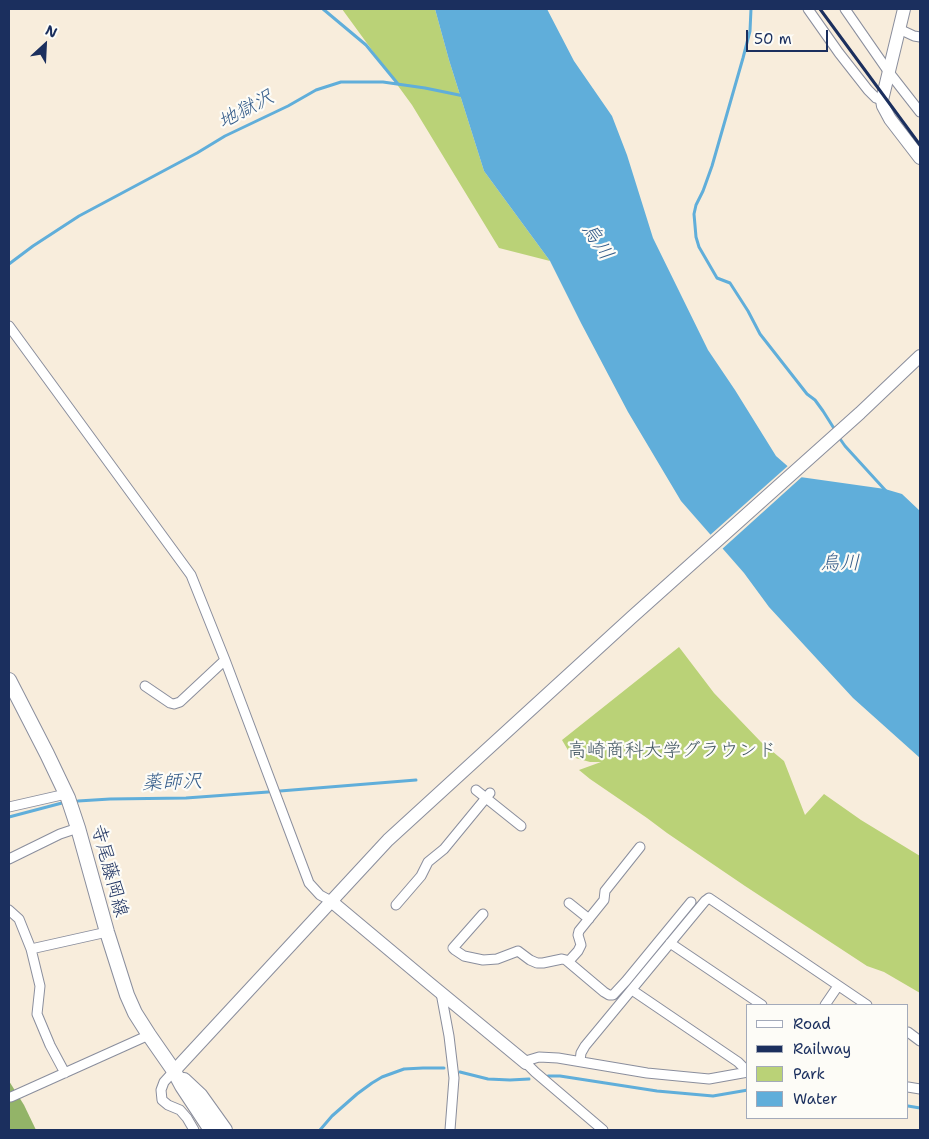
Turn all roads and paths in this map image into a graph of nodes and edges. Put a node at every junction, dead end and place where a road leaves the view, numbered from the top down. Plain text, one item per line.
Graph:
1 (808, 9) edge
2 (845, 9) edge
3 (904, 9) edge
4 (899, 28) junction
5 (920, 37) edge
6 (888, 71) junction
7 (882, 100) junction
8 (920, 112) edge
9 (920, 158) edge
10 (9, 326) edge
11 (920, 356) edge
12 (225, 660) junction
13 (9, 680) edge
14 (145, 686) dead end
15 (476, 790) dead end
16 (66, 794) junction
17 (488, 795) junction
18 (9, 807) edge
19 (521, 826) dead end
20 (78, 828) junction
21 (640, 847) dead end
22 (9, 859) edge
23 (331, 901) junction
24 (691, 902) dead end
25 (569, 903) dead end
26 (396, 905) dead end
27 (9, 910) edge
28 (483, 914) dead end
29 (589, 919) junction
30 (106, 932) junction
31 (670, 943) junction
32 (31, 949) junction
33 (569, 962) junction
34 (838, 986) junction
35 (632, 990) junction
36 (441, 993) junction
37 (761, 1004) edge
38 (826, 1004) edge
39 (865, 1004) edge
40 (909, 1033) edge
41 (149, 1035) junction
42 (920, 1041) edge
43 (580, 1061) junction
44 (526, 1063) junction
45 (174, 1071) junction
46 (746, 1072) edge
47 (65, 1073) junction
48 (12, 1097) dead end
49 (194, 1130) edge
50 (211, 1130) edge
51 (225, 1130) edge
52 (450, 1130) edge
53 (603, 1130) edge

1 - 7 street
2 - 6 street
3 - 4 street
4 - 5 street
4 - 6 street
6 - 7 street
6 - 8 street
7 - 9 street
10 - 12 street
11 - 23 street
12 - 14 street
12 - 23 street
13 - 16 main road, 寺尾藤岡線
15 - 17 street
16 - 18 street
16 - 20 main road, 寺尾藤岡線
17 - 19 street
17 - 26 street
20 - 22 street
20 - 30 main road, 寺尾藤岡線
21 - 29 street
23 - 36 street
23 - 45 street
24 - 33 street
25 - 29 street
27 - 32 street
28 - 33 street
29 - 33 street
30 - 32 street
30 - 41 main road, 寺尾藤岡線
31 - 34 street
31 - 35 street
31 - 37 street
32 - 47 street
34 - 38 street
34 - 39 street
35 - 43 street
35 - 46 street
36 - 44 street
36 - 52 street
40 - 42 street
41 - 45 main road, 寺尾藤岡線
41 - 47 street
43 - 44 street
43 - 46 street
44 - 53 street
45 - 49 street
45 - 50 main road, 寺尾藤岡線
45 - 51 main road, 寺尾藤岡線
47 - 48 street

